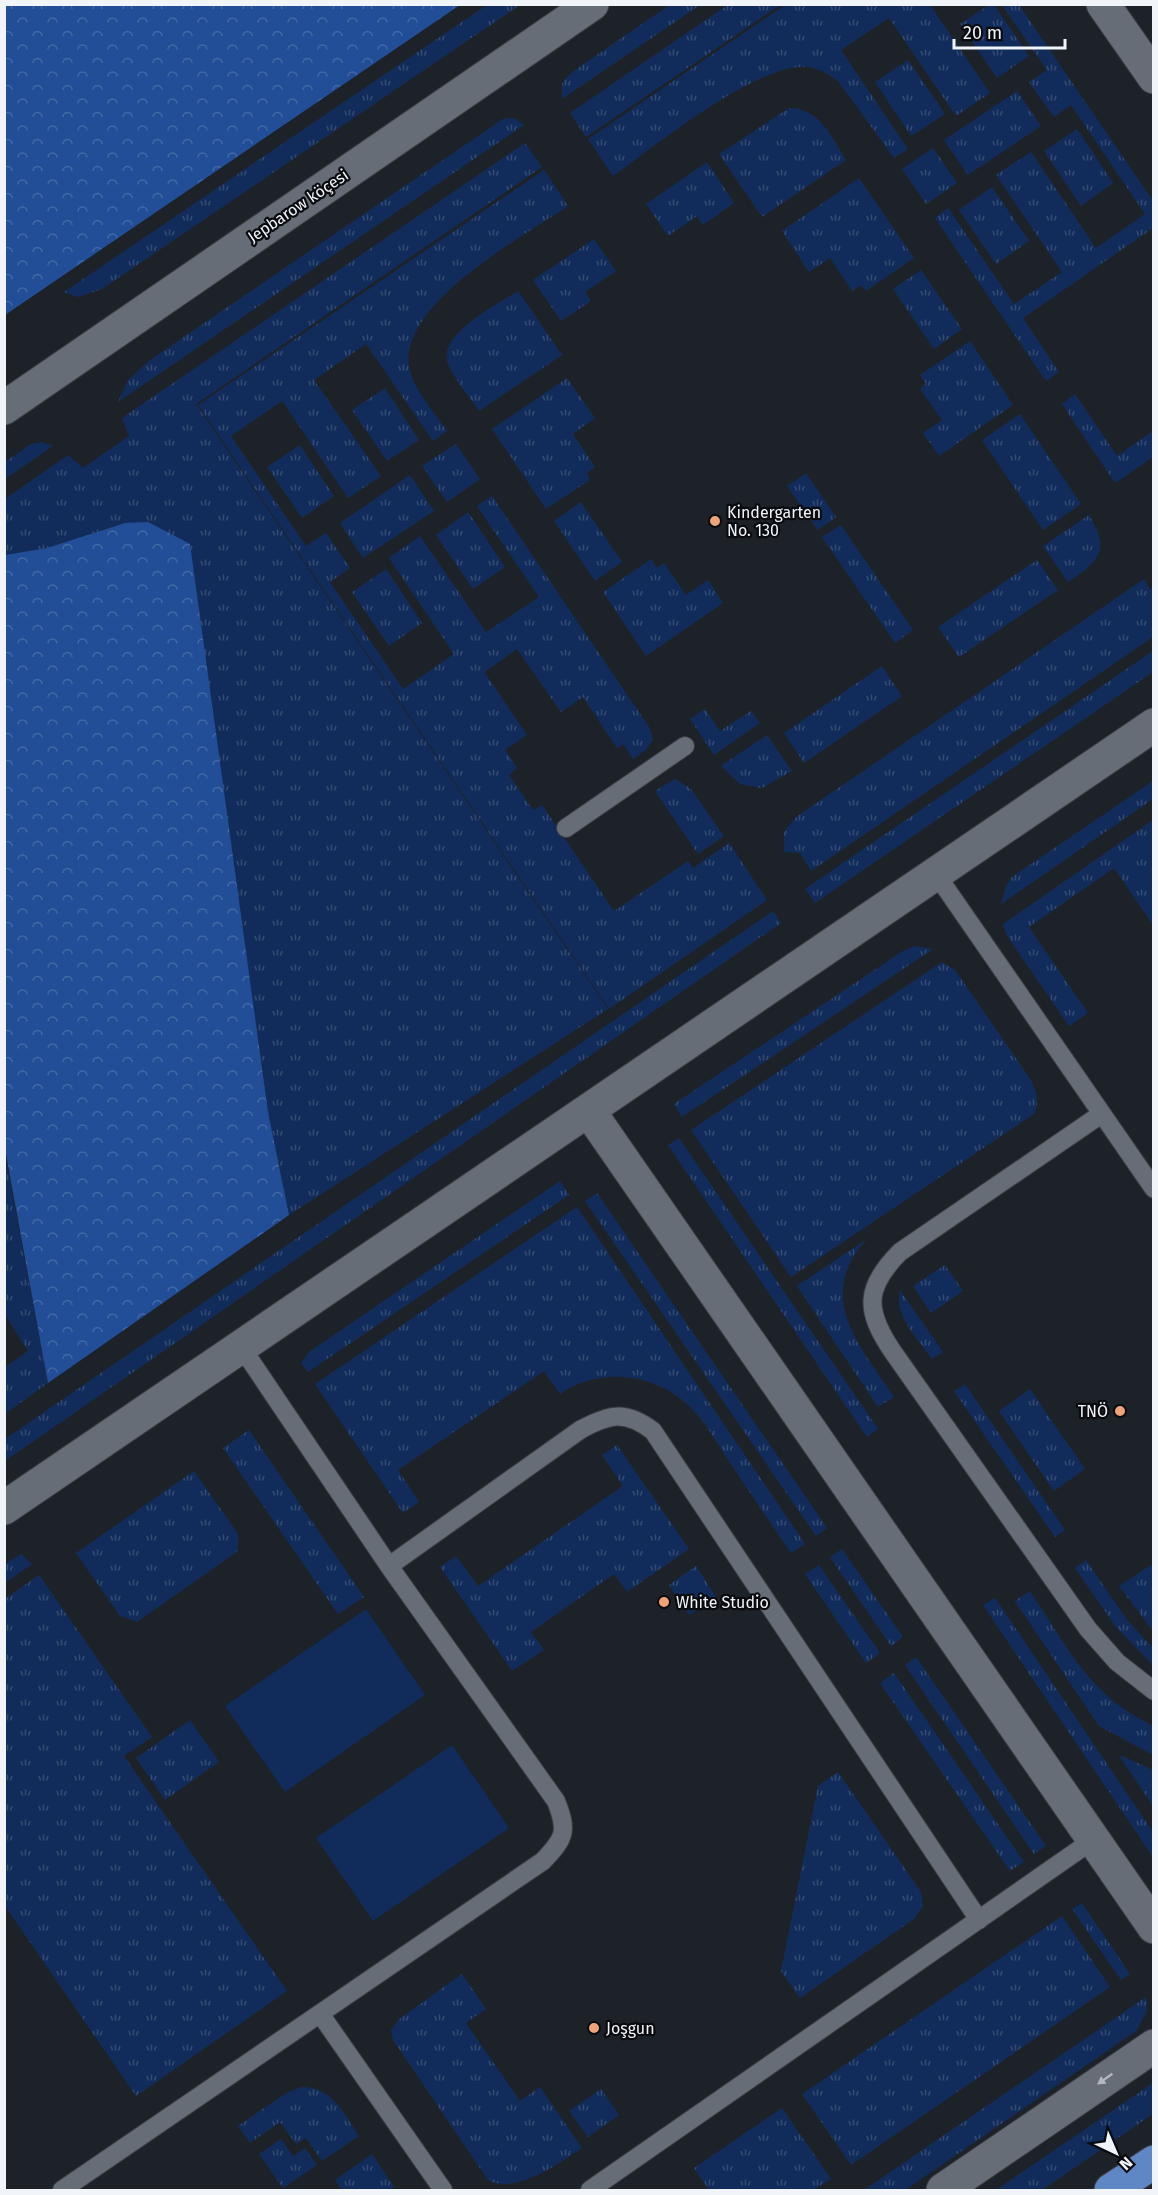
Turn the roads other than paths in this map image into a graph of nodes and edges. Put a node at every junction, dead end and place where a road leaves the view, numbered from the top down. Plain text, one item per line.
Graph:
1 (592, 4) edge
2 (1103, 4) edge
3 (1154, 77) edge
4 (4, 408) edge
5 (1154, 725) edge
6 (685, 746) dead end
7 (566, 828) dead end
8 (936, 873) junction
9 (589, 1111) junction
10 (1100, 1114) junction
11 (1154, 1190) edge
12 (242, 1348) junction
13 (4, 1508) edge
14 (389, 1566) junction
15 (1154, 1691) edge
16 (1093, 1840) junction
17 (979, 1920) junction
18 (1154, 1927) edge
19 (321, 2015) junction
20 (1154, 2046) edge
21 (1154, 2162) edge
22 (62, 2190) edge
23 (443, 2190) edge
24 (590, 2190) edge
25 (943, 2190) edge
26 (1111, 2190) edge

1 - 4 street, Jepbarow köçesi
2 - 3 street
5 - 8 street
6 - 7 lane
8 - 9 street
8 - 10 lane
9 - 12 street
9 - 16 street
10 - 11 lane
10 - 15 lane
12 - 13 street
12 - 14 lane
14 - 17 lane
14 - 19 lane
16 - 17 lane
16 - 18 street
17 - 24 lane
19 - 22 lane
19 - 23 lane
20 -> 25 street
21 - 26 main road

